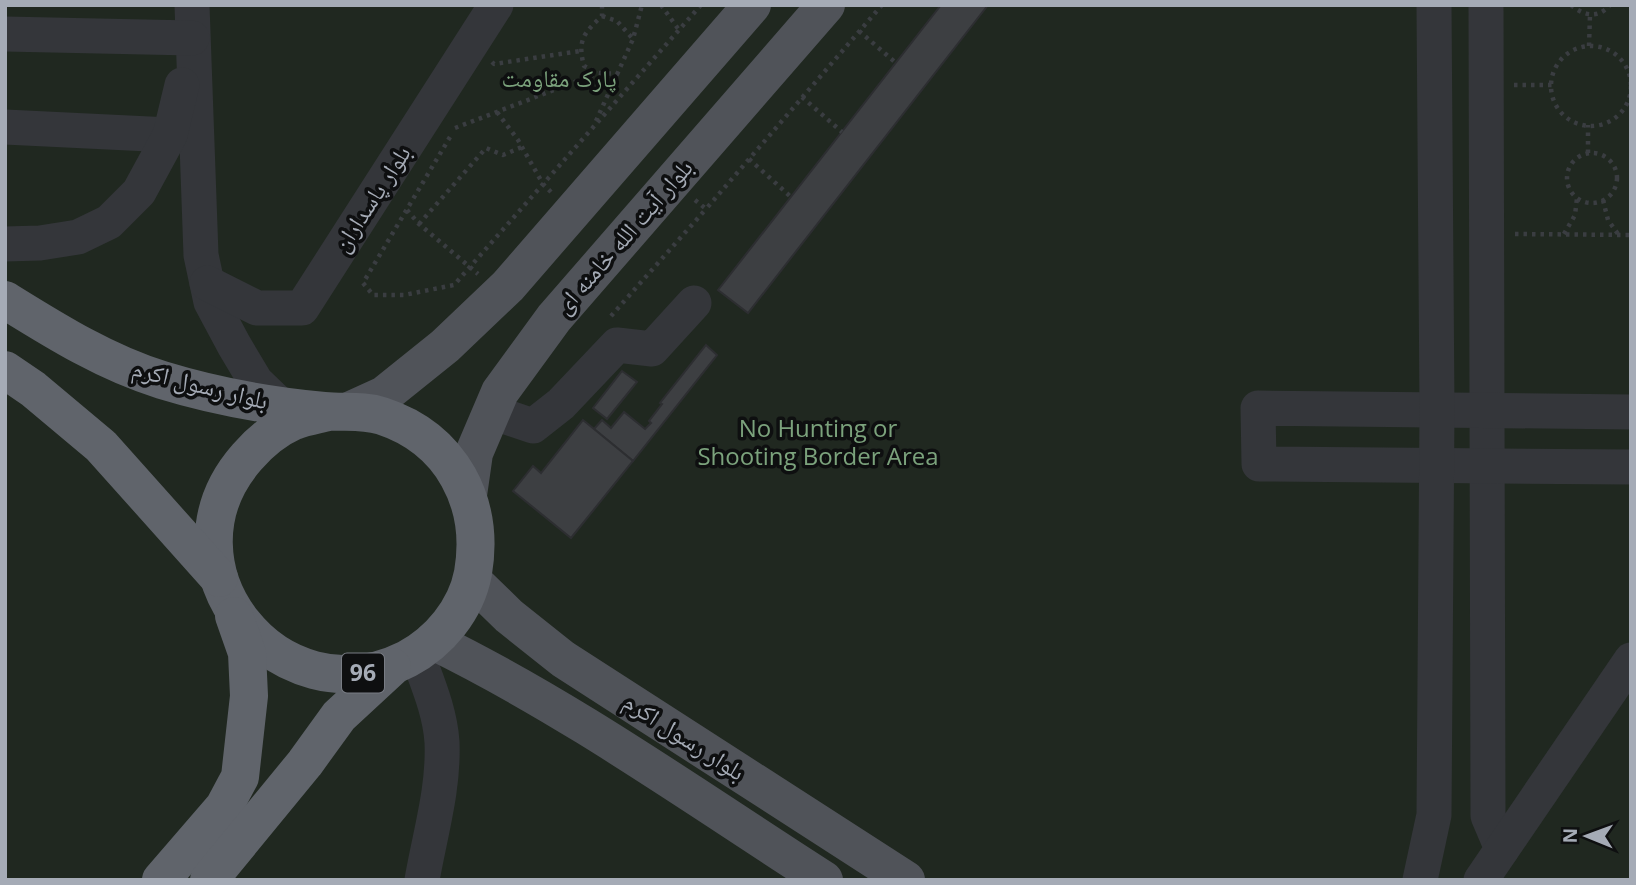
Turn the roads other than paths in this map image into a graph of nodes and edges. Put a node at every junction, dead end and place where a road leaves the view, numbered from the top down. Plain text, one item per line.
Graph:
1 (496, 5) edge
2 (752, 5) edge
3 (826, 5) edge
4 (1434, 5) edge
5 (1486, 5) edge
6 (192, 21) edge
7 (5, 34) edge
8 (484, 47) edge
9 (1434, 85) junction
10 (1486, 86) junction
11 (5, 127) edge
12 (170, 135) junction
13 (5, 244) edge
14 (207, 283) junction
15 (5, 300) edge
16 (694, 303) dead end
17 (5, 370) edge
18 (280, 405) junction
19 (1437, 409) junction
20 (1487, 409) junction
21 (339, 411) junction
22 (492, 412) junction
23 (1631, 412) edge
24 (1437, 464) junction
25 (1488, 465) junction
26 (1631, 467) edge
27 (468, 495) junction
28 (471, 580) junction
29 (225, 594) junction
30 (414, 654) junction
31 (1631, 660) edge
32 (1434, 815) junction
33 (1488, 816) junction
34 (1502, 849) junction
35 (161, 880) edge
36 (209, 880) edge
37 (422, 880) edge
38 (824, 880) edge
39 (906, 880) edge
40 (1420, 880) edge
41 (1481, 880) edge

1 - 8 street, بلوار پاسداران
2 - 21 main road
3 - 22 main road, بلوار آیت الله خامنه ای
4 - 9 street
5 - 10 street
6 - 7 street
6 - 12 street
6 - 14 street
8 - 14 street, بلوار پاسداران
9 - 10 street
9 - 19 street
10 - 20 street
11 - 12 street
12 - 13 street
14 - 18 street
15 - 18 highway, بلوار رسول اکرم / 96
16 - 22 street
17 - 29 highway, 96
18 - 21 highway, بلوار رسول اکرم / 96
19 - 20 street
19 - 24 street
19 - 24 street
20 - 23 street
20 - 25 street
21 - 27 highway, 96
21 - 29 highway, 96
22 - 27 main road, بلوار آیت الله خامنه ای
24 - 25 street
24 - 32 street
25 - 26 street
25 - 33 street
27 - 28 highway, 96
28 - 30 highway, 96
28 - 39 main road, بلوار رسول اکرم
29 - 30 highway, 96
29 - 35 highway, 96
30 - 36 highway, 96
30 - 37 street
30 - 38 main road, بلوار رسول اکرم
31 - 34 street
32 - 33 street
32 - 40 street
33 - 34 street
34 - 41 street

